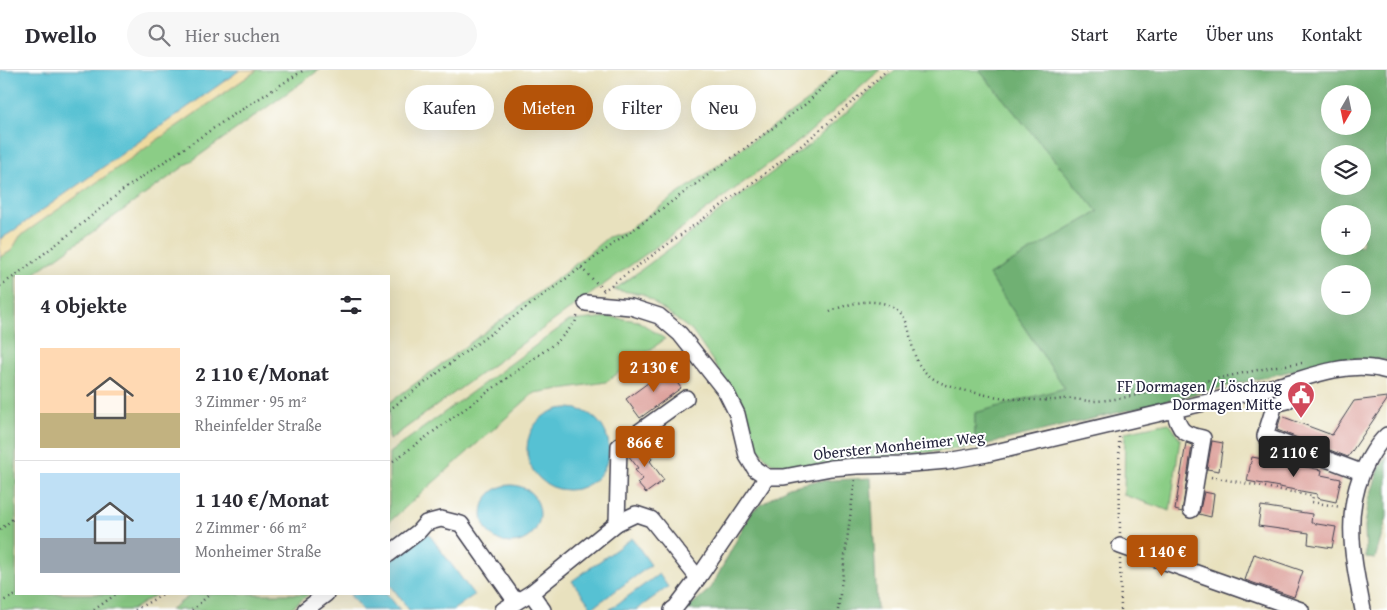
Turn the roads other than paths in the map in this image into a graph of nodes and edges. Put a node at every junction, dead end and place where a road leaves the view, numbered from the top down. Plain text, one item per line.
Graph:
1 (583, 305) road end
2 (1387, 371) edge
3 (1280, 385) junction
4 (686, 398) dead end
5 (1174, 411) junction
6 (1387, 435) edge
7 (1361, 472) junction
8 (767, 477) junction
9 (1191, 510) dead end
10 (617, 523) junction
11 (1120, 546) road end
12 (390, 553) edge
13 (698, 578) junction
14 (531, 592) junction
15 (325, 595) edge
16 (510, 606) edge
17 (1284, 607) edge
18 (305, 610) edge
19 (543, 610) edge
20 (672, 610) edge
21 (1301, 610) edge
22 (1363, 610) edge

1 - 8 street
2 - 3 street, Oberster Monheimer Weg
3 - 5 street, Oberster Monheimer Weg
3 - 7 street
4 - 10 street
5 - 8 street, Oberster Monheimer Weg
5 - 9 street
6 - 7 street
7 - 22 street
8 - 13 street
10 - 13 street
10 - 14 street
11 - 17 street
12 - 16 street
13 - 20 street
14 - 16 street
14 - 19 street
15 - 18 street
17 - 21 street

